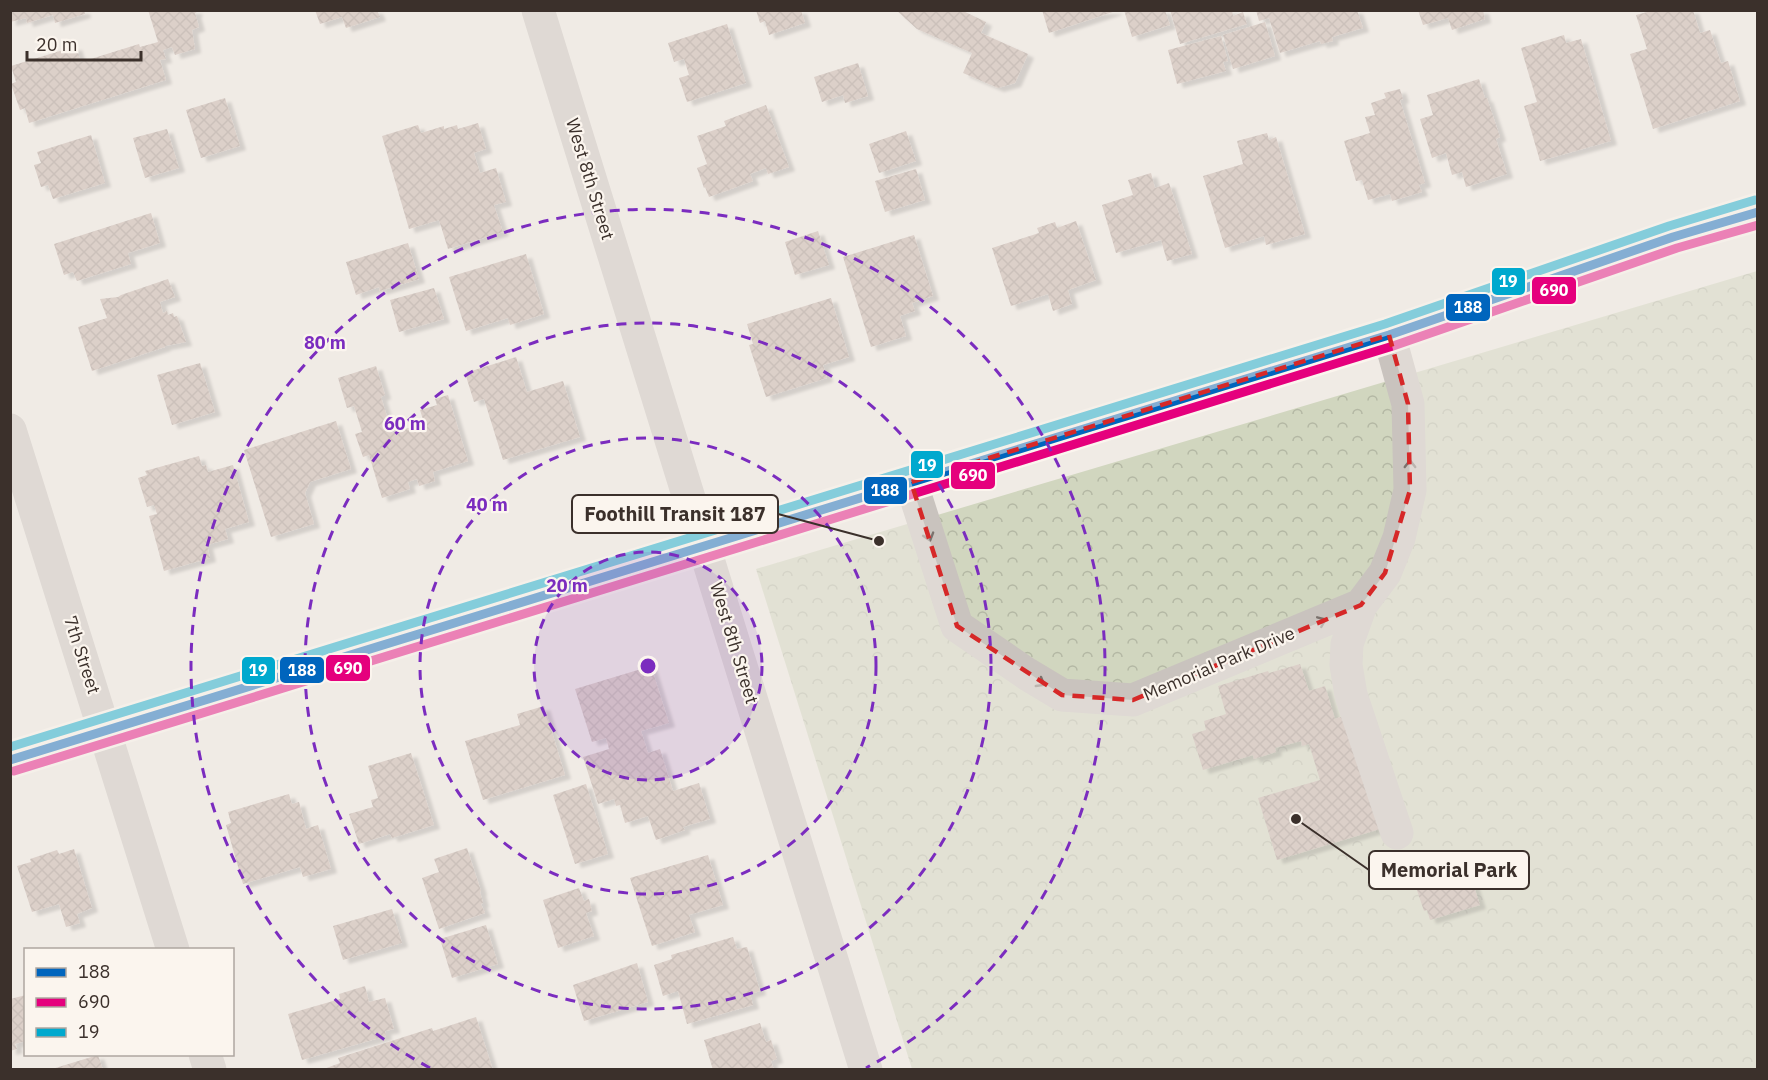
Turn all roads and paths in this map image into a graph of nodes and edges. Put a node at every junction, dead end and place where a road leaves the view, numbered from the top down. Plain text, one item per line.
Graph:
1 (538, 10) edge
2 (1758, 212) edge
3 (1389, 335) junction
4 (10, 430) edge
5 (911, 482) junction
6 (703, 545) junction
7 (1360, 605) junction
8 (106, 730) junction
9 (10, 760) edge
10 (1397, 833) dead end
11 (172, 948) edge
12 (867, 1070) edge

1 - 6 street, West 8th Street
2 - 3 main road
3 - 5 main road
7 -> 3 street, Memorial Park Drive
4 - 8 street, 7th Street
5 - 6 main road
5 -> 7 street, Memorial Park Drive
6 - 8 main road
6 - 12 street, West 8th Street
7 - 10 street, Memorial Park Drive
8 - 9 main road
8 - 11 street, 7th Street

